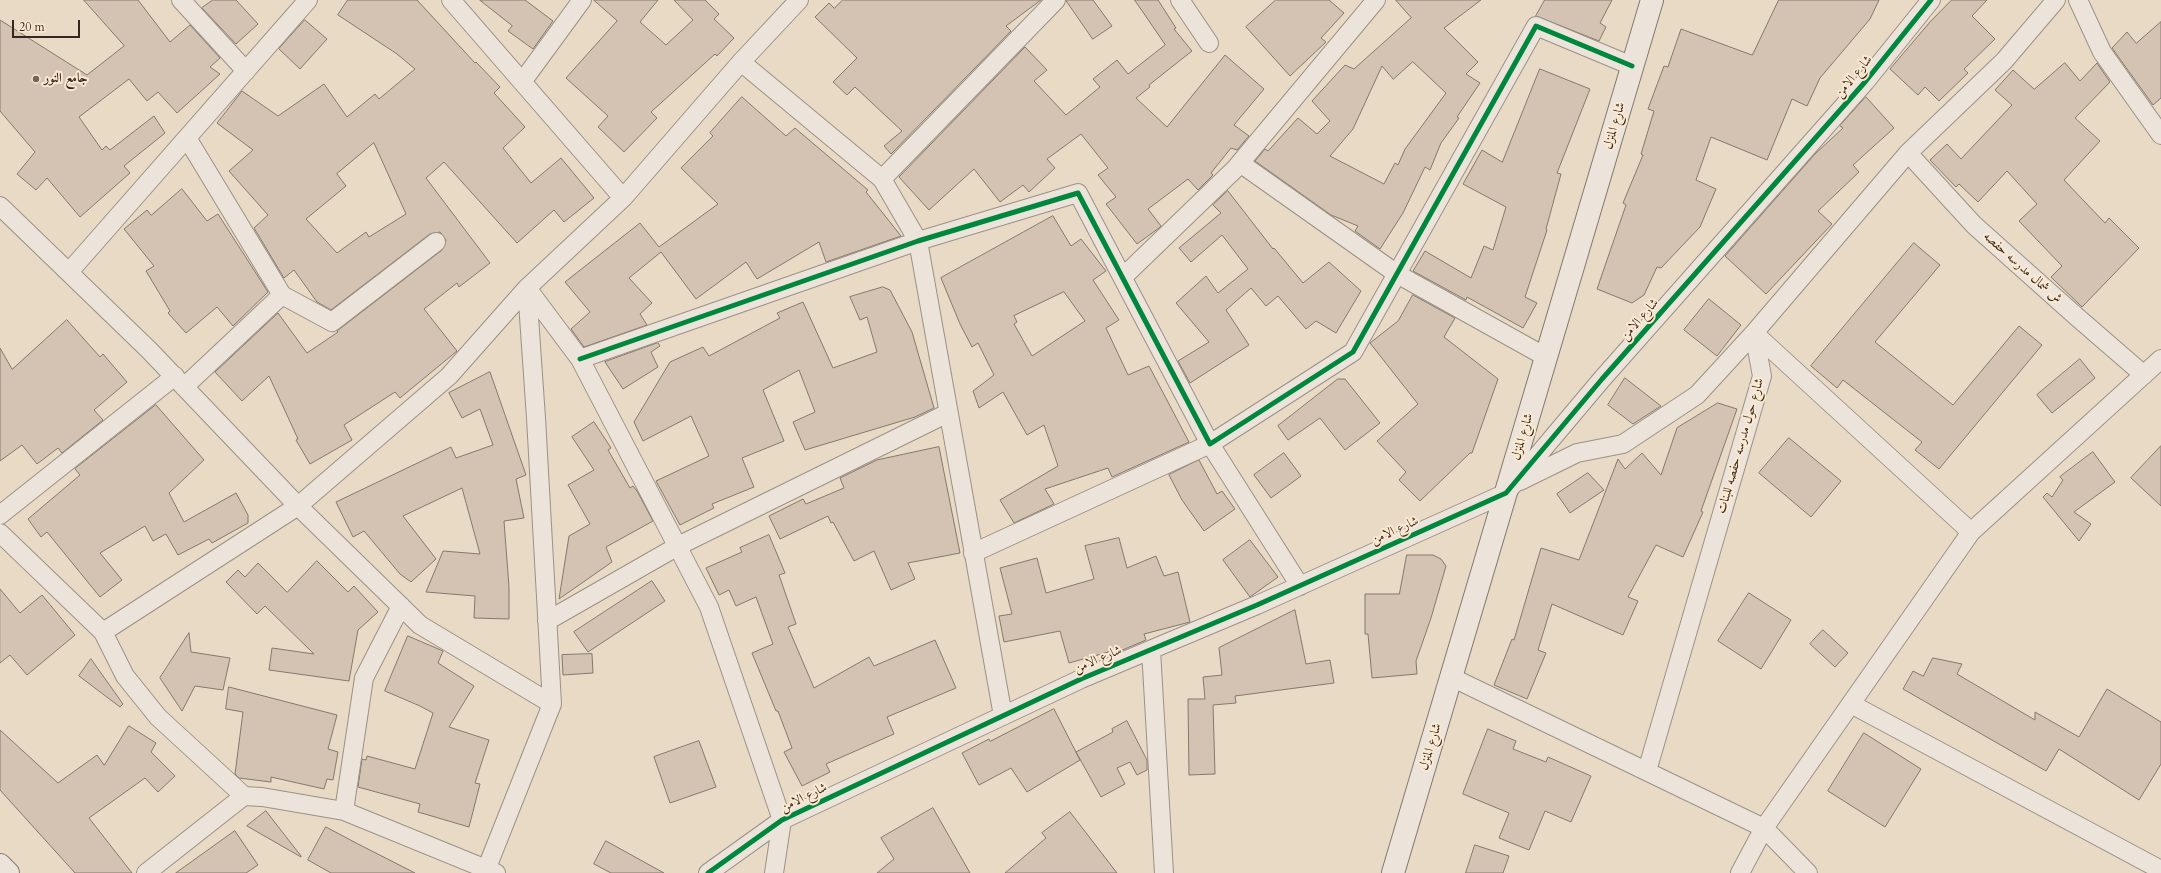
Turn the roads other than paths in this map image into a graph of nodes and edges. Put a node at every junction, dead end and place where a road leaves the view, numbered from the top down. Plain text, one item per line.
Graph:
1 (181, 0) edge
2 (308, 0) edge
3 (451, 0) edge
4 (582, 0) edge
5 (799, 0) edge
6 (1056, 0) edge
7 (1180, 0) edge
8 (1376, 0) edge
9 (1652, 0) edge
10 (1931, 0) edge
11 (2056, 0) edge
12 (2078, 0) edge
13 (1209, 43) dead end
14 (741, 62) junction
15 (1632, 66) junction
16 (246, 71) junction
17 (522, 82) junction
18 (2161, 135) edge
19 (186, 138) junction
20 (1908, 153) junction
21 (1240, 163) junction
22 (882, 179) junction
23 (623, 198) junction
24 (0, 206) edge
25 (918, 241) junction
26 (436, 242) dead end
27 (69, 272) junction
28 (1397, 274) junction
29 (1123, 277) junction
30 (526, 288) junction
31 (282, 295) junction
32 (1754, 333) junction
33 (1546, 357) junction
34 (580, 359) junction
35 (2156, 366) edge
36 (180, 381) junction
37 (948, 413) junction
38 (1210, 444) junction
39 (1510, 489) junction
40 (298, 506) junction
41 (0, 515) edge
42 (1971, 532) junction
43 (0, 533) edge
44 (678, 546) junction
45 (973, 553) junction
46 (1300, 586) junction
47 (401, 606) junction
48 (547, 621) junction
49 (103, 632) junction
50 (1151, 650) junction
51 (1451, 677) junction
52 (552, 704) junction
53 (1851, 704) junction
54 (1003, 716) junction
55 (1647, 772) junction
56 (244, 796) junction
57 (344, 811) junction
58 (782, 820) junction
59 (1764, 828) junction
60 (0, 865) edge
61 (2161, 870) edge
62 (491, 872) edge
63 (8, 873) edge
64 (146, 873) edge
65 (708, 873) edge
66 (774, 873) edge
67 (1164, 873) edge
68 (1393, 873) edge
69 (1740, 873) edge
70 (1808, 873) edge

1 - 16 street
2 - 16 street
3 - 17 street
4 - 17 street
5 - 14 street
6 - 22 street
7 - 13 street
8 - 21 street
9 - 15 street, شارع المنزل
10 - 39 street, شارع الامن
11 - 20 street
12 - 18 street
14 - 22 street
14 - 23 street
15 - 28 street
15 - 33 street, شارع المنزل
16 - 19 street
17 - 23 street
19 - 27 street
19 - 31 street
20 - 32 street
20 - 35 street, ش شمال مدرسه حفصه
21 - 28 street
21 - 29 street
22 - 25 street
23 - 30 street
24 - 27 street
25 - 29 street
25 - 34 street
25 - 37 street
26 - 31 street
27 - 36 street
28 - 33 street
28 - 38 street
29 - 38 street
30 - 34 street
30 - 40 street
30 - 48 street
31 - 36 street
32 - 39 street
32 - 42 street
32 - 55 street, شارع حول مدرسه حفصه للبنات
33 - 39 street, شارع المنزل
34 - 44 street
35 - 42 street
36 - 40 street
36 - 41 street
37 - 44 street
37 - 45 street
38 - 45 street
38 - 46 street
39 - 46 street, شارع الامن
39 - 51 street, شارع المنزل
40 - 47 street
40 - 49 street
42 - 53 street
43 - 49 street
44 - 48 street
44 - 58 street
45 - 54 street
46 - 50 street, شارع الامن
47 - 52 street
47 - 57 street
48 - 52 street
49 - 56 street
50 - 54 street, شارع الامن
50 - 67 street
51 - 55 street
51 - 68 street, شارع المنزل
52 - 62 street
53 - 59 street
53 - 61 street
54 - 58 street, شارع الامن
55 - 59 street
56 - 57 street
56 - 64 street
57 - 62 street
58 - 65 street, شارع الامن
58 - 66 street
59 - 69 street
59 - 70 street
60 - 63 street

